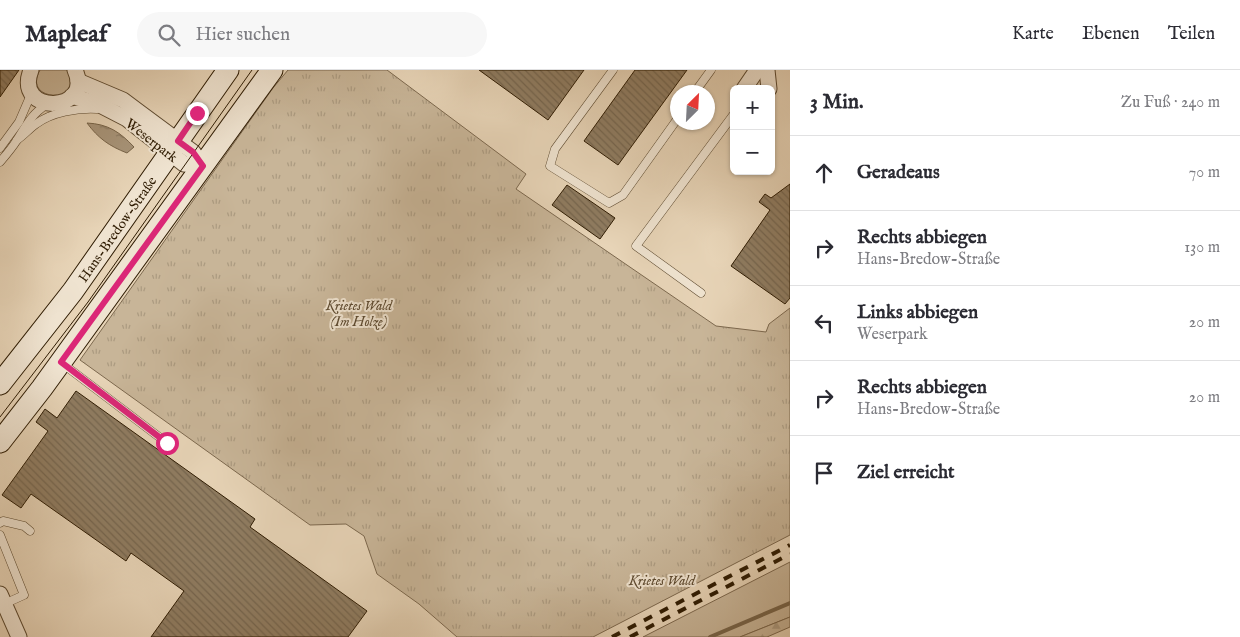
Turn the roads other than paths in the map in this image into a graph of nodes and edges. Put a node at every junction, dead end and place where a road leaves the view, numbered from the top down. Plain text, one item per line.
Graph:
1 (228, 70) edge
2 (272, 70) edge
3 (613, 70) edge
4 (711, 70) edge
5 (757, 70) edge
6 (767, 70) edge
7 (31, 71) edge
8 (77, 75) edge
9 (700, 85) edge
10 (747, 85) edge
11 (769, 85) edge
12 (32, 92) junction
13 (72, 96) junction
14 (47, 104) junction
15 (112, 110) junction
16 (730, 119) edge
17 (670, 129) edge
18 (18, 140) junction
19 (174, 147) junction
20 (0, 148) edge
21 (0, 162) edge
22 (203, 166) junction
23 (701, 293) dead end
24 (61, 362) junction
25 (0, 384) edge
26 (0, 442) edge
27 (167, 443) dead end
28 (0, 523) edge
29 (30, 530) dead end
30 (0, 535) edge
31 (2, 599) edge
32 (19, 637) edge

1 - 19 main road, Hans-Bredow-Straße
2 - 22 main road
3 - 17 lane
4 - 9 lane
5 - 10 street
6 - 11 street
7 - 12 street
8 - 13 street, Weserpark
8 - 19 street, Weserpark
12 - 14 street
12 - 20 lane
13 - 14 street
13 - 15 street, Weserpark
14 - 18 lane
15 - 18 lane
15 - 19 street, Weserpark
16 - 23 lane
18 - 21 lane
19 - 22 street, Weserpark
19 - 25 main road, Hans-Bredow-Straße
22 - 24 main road
24 - 26 main road
24 - 27 lane
28 - 29 lane
30 - 31 lane
31 - 32 street

